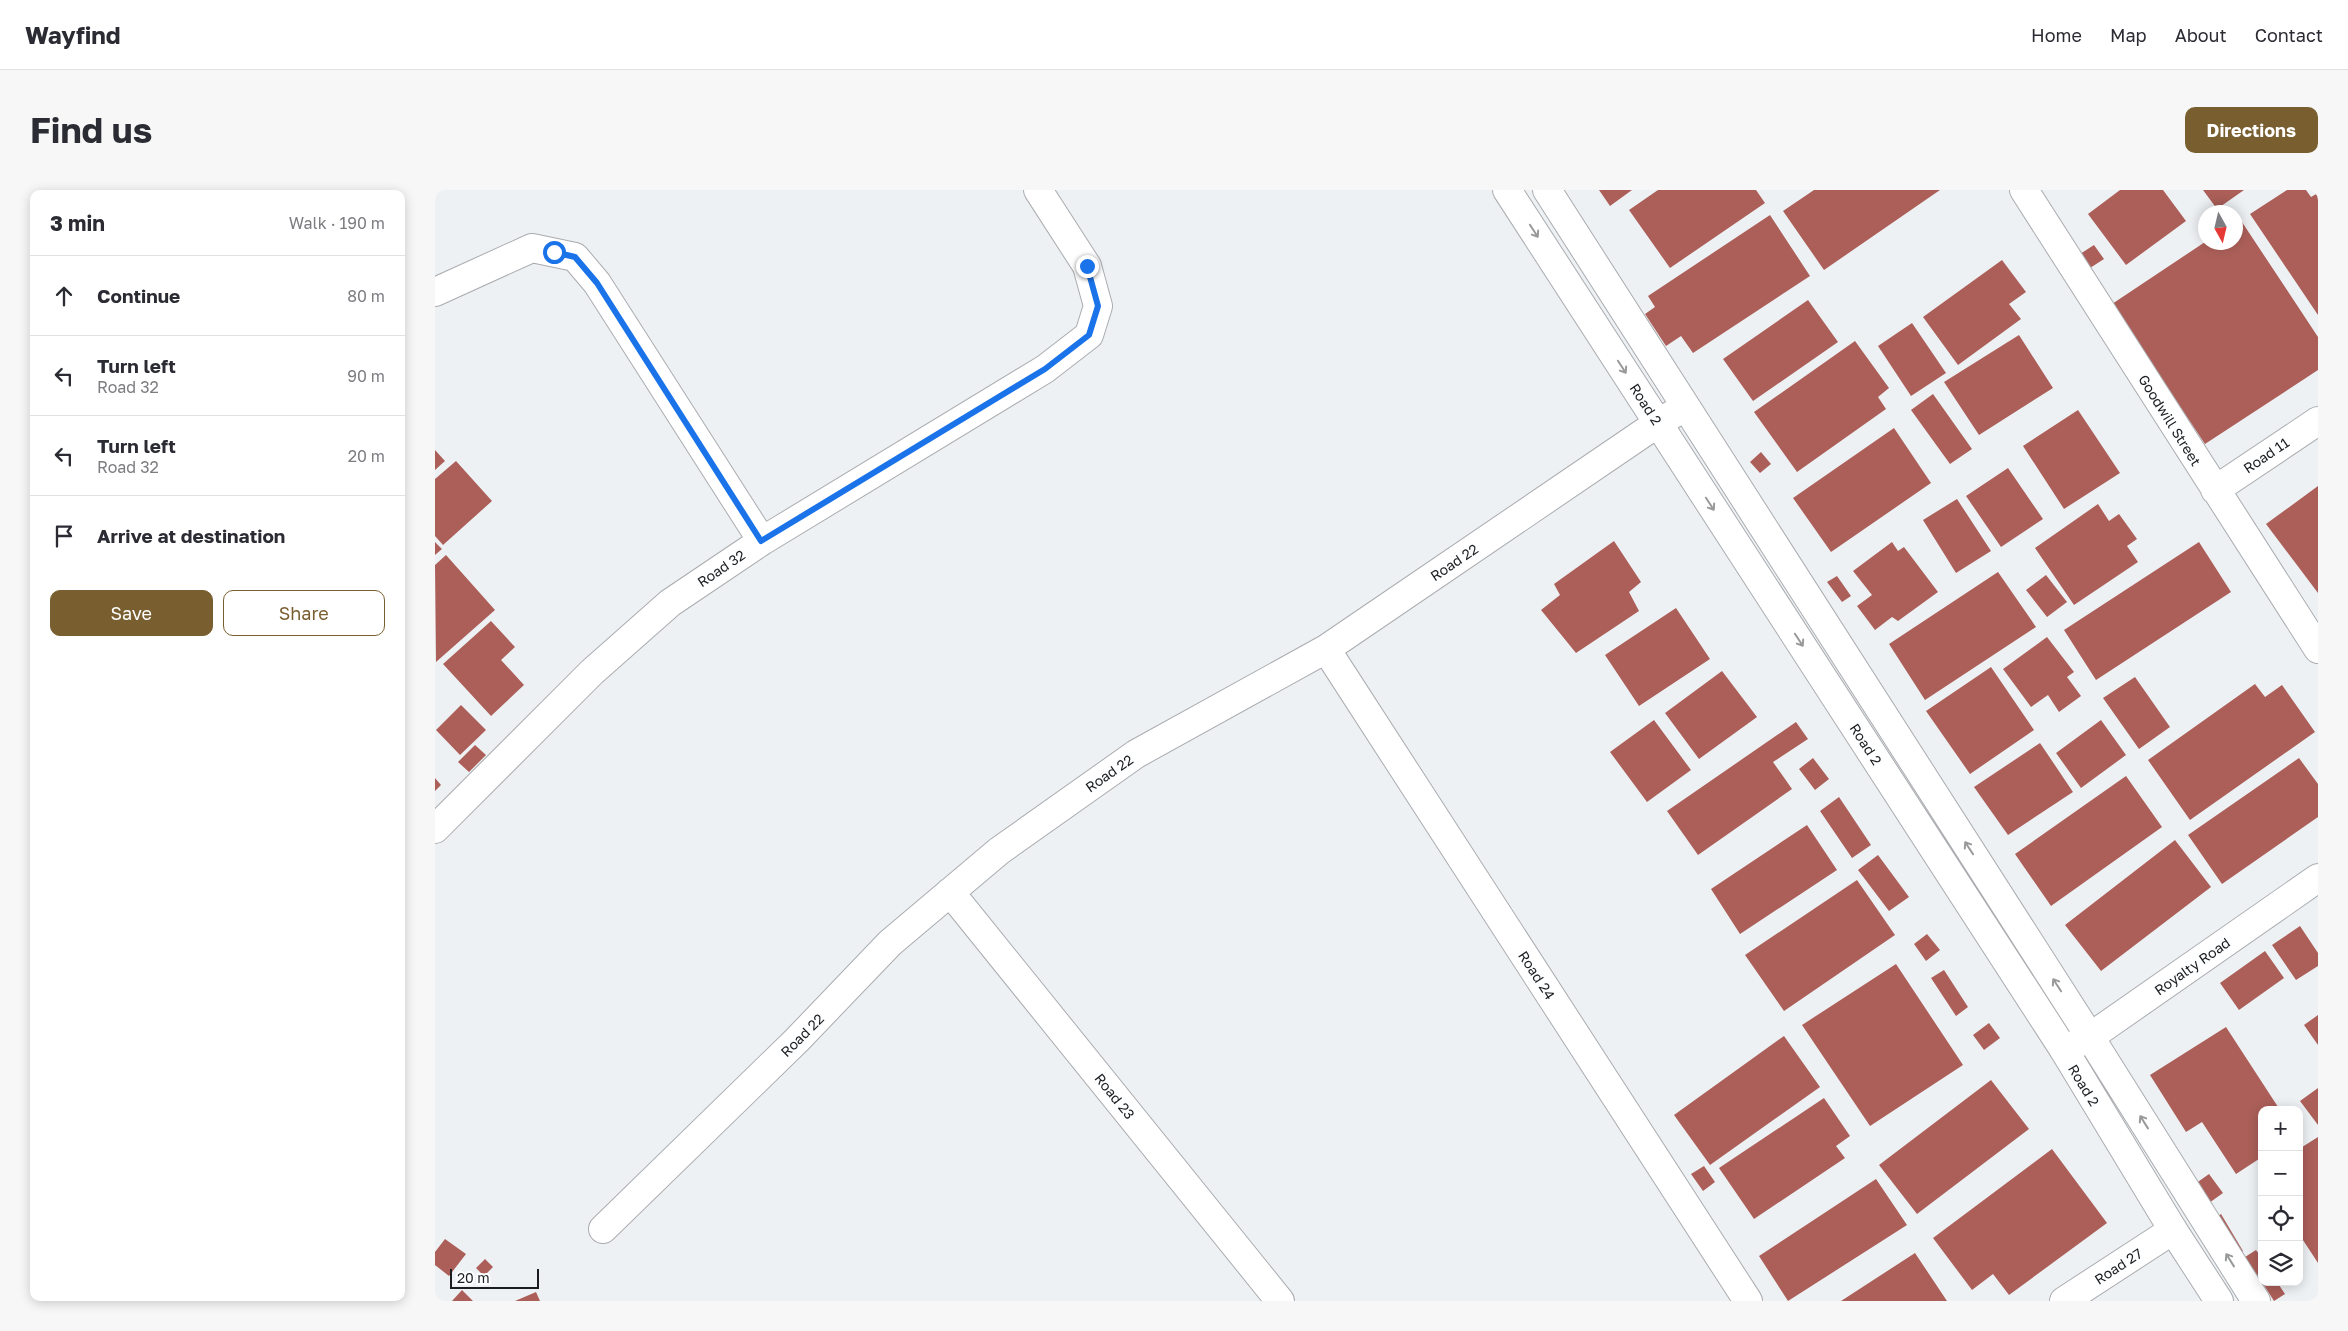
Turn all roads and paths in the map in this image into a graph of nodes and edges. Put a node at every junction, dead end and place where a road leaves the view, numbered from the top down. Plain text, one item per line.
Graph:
1 (1038, 190) edge
2 (1507, 190) edge
3 (1547, 190) edge
4 (2024, 190) edge
5 (435, 292) edge
6 (1685, 407) junction
7 (2318, 420) edge
8 (1658, 423) junction
9 (2215, 490) junction
10 (761, 541) junction
11 (1325, 649) junction
12 (2318, 649) edge
13 (435, 829) edge
14 (2318, 878) edge
15 (950, 892) junction
16 (2090, 1037) junction
17 (2064, 1050) junction
18 (603, 1229) dead end
19 (2173, 1230) junction
20 (1280, 1301) edge
21 (1748, 1301) edge
22 (2064, 1301) edge
23 (2219, 1301) edge
24 (2256, 1301) edge

1 - 10 street, Road 32
2 -> 8 street, Road 2
3 - 6 street
4 - 9 street, Goodwill Street
5 - 10 street
6 - 8 street, Road 22
16 -> 6 street
7 - 9 street, Road 11
8 - 11 street, Road 22
8 -> 17 street, Road 2
9 - 12 street, Goodwill Street
10 - 13 street, Road 32
11 - 15 street, Road 22
11 - 21 street, Road 24
14 - 16 street, Royalty Road
15 - 18 street, Road 22
15 - 20 street, Road 23
16 - 17 street, Royalty Road
24 -> 16 street
17 - 19 street, Road 2
19 - 22 street, Road 27
19 - 23 street, Road 2

